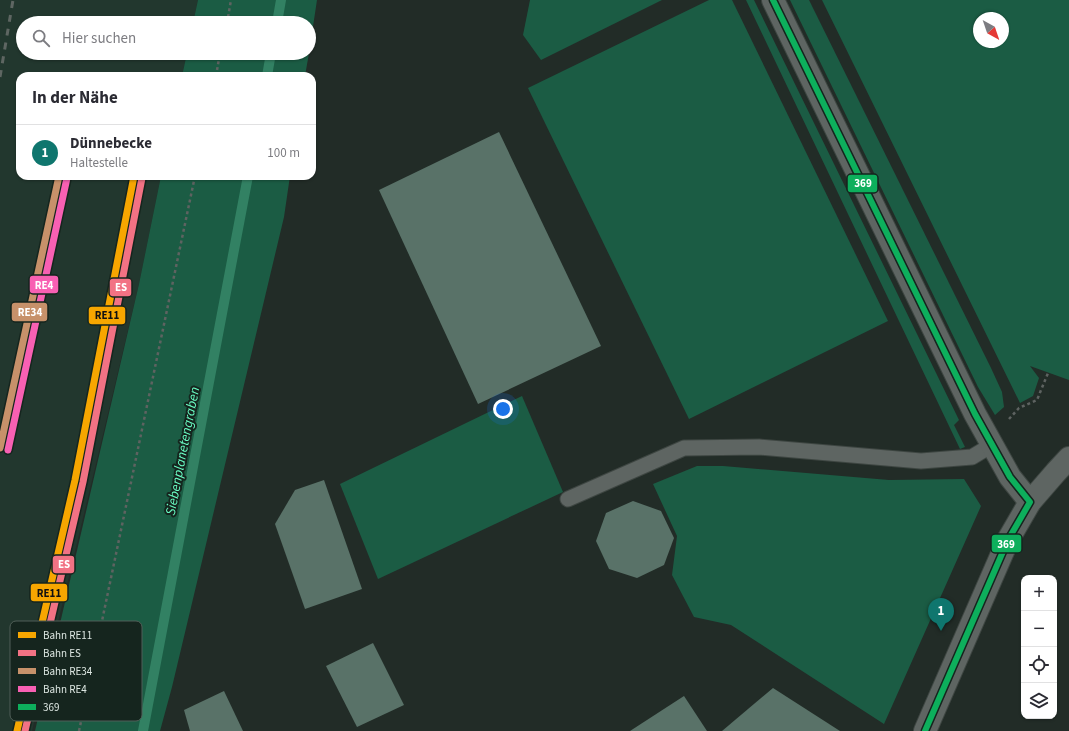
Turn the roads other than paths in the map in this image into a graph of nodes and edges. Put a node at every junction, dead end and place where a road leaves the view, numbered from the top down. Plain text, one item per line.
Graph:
1 (773, 0) edge
2 (992, 445) junction
3 (1069, 458) edge
4 (568, 499) dead end
5 (1030, 502) junction
6 (925, 731) edge

1 - 2 street
2 - 4 lane
2 - 5 street
3 - 5 street
5 - 6 street

